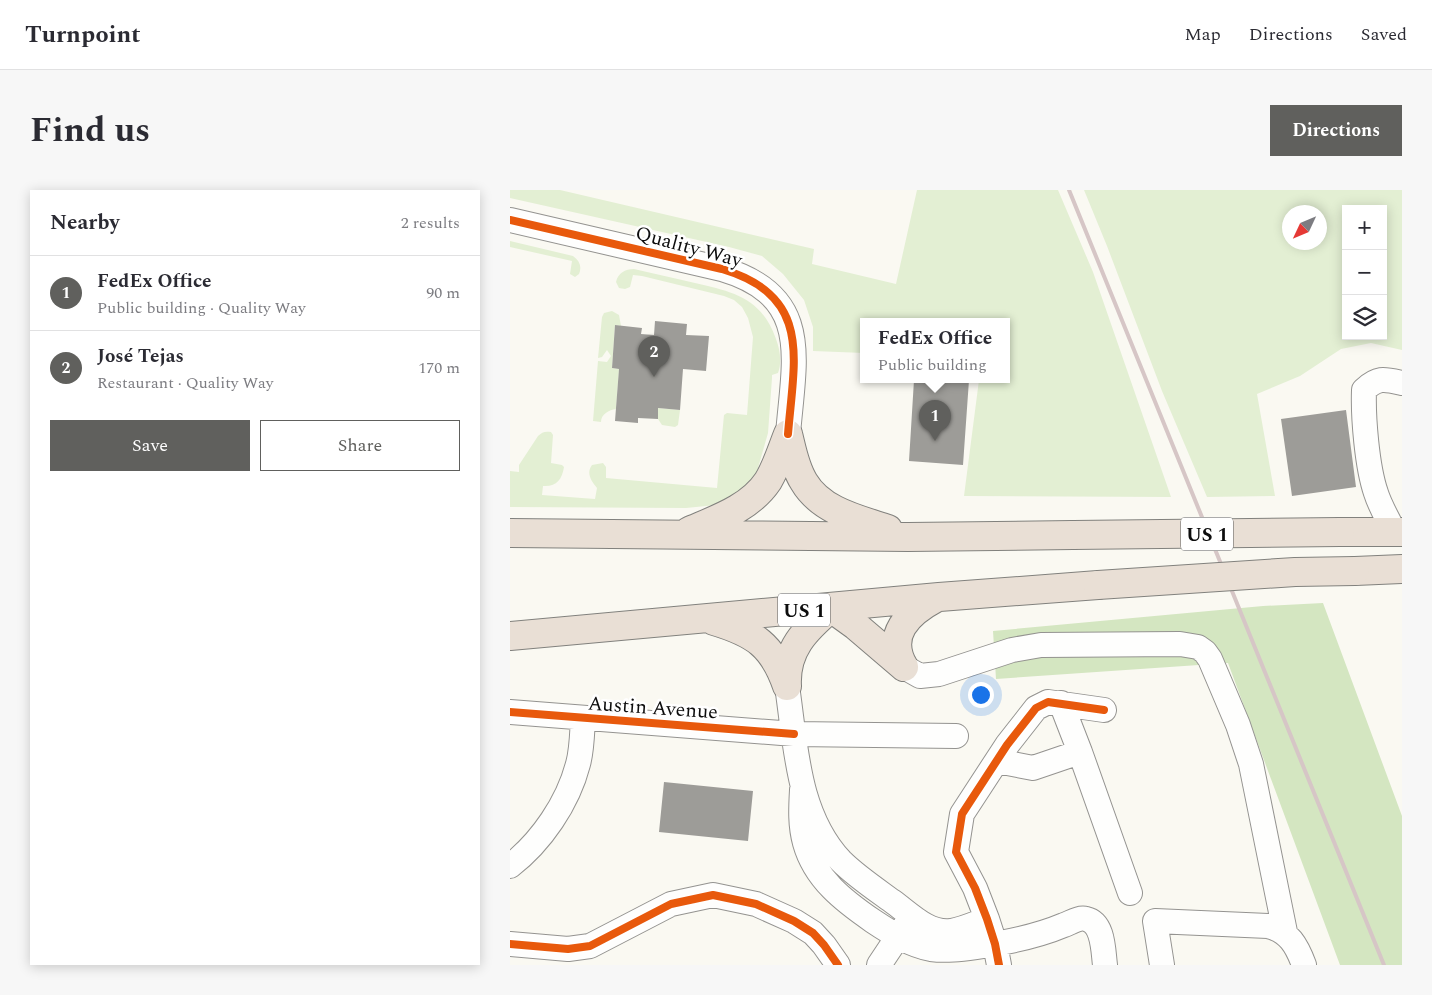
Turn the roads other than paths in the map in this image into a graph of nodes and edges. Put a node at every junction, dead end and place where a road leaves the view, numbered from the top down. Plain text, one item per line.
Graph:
1 (510, 220) edge
2 (1402, 383) edge
3 (788, 434) junction
4 (1398, 532) edge
5 (510, 533) edge
6 (682, 535) junction
7 (908, 536) junction
8 (1402, 569) edge
9 (939, 597) junction
10 (831, 608) junction
11 (705, 618) junction
12 (510, 636) edge
13 (904, 668) junction
14 (787, 686) junction
15 (1061, 703) junction
16 (1104, 710) dead end
17 (510, 712) edge
18 (583, 718) junction
19 (794, 734) junction
20 (956, 736) dead end
21 (1080, 752) junction
22 (997, 761) junction
23 (802, 790) junction
24 (510, 866) edge
25 (852, 871) junction
26 (834, 891) junction
27 (1130, 893) dead end
28 (911, 915) junction
29 (987, 919) junction
30 (1285, 932) junction
31 (898, 936) junction
32 (510, 944) edge
33 (997, 954) edge
34 (838, 965) edge
35 (879, 965) edge
36 (1105, 965) edge
37 (1162, 965) edge
38 (1304, 965) edge

1 - 3 street, Quality Way
2 - 4 street
3 - 6 highway
3 - 7 highway
4 - 7 highway, US 1, bridge
5 - 6 highway, US 1
6 - 7 highway, US 1
8 - 9 highway, US 1, bridge
9 - 10 highway, US 1
9 - 13 highway
10 - 11 highway, US 1
10 - 13 highway
10 - 14 highway
11 - 12 highway, US 1
11 - 14 highway
13 - 30 street
14 - 19 street
15 - 16 street
15 - 21 street
15 - 22 street
17 - 18 street, Austin Avenue
18 - 19 street, Austin Avenue
18 - 24 street
19 - 20 street, Austin Avenue
19 - 23 street
21 - 22 street
21 - 27 street
22 - 29 street
23 - 25 street
23 - 26 street
25 - 26 street
25 - 28 street
26 - 31 street
28 - 29 street
28 - 31 street
29 - 33 street
30 - 37 street
30 - 38 street
31 - 33 street
31 - 35 street
32 - 34 street
33 - 36 street

